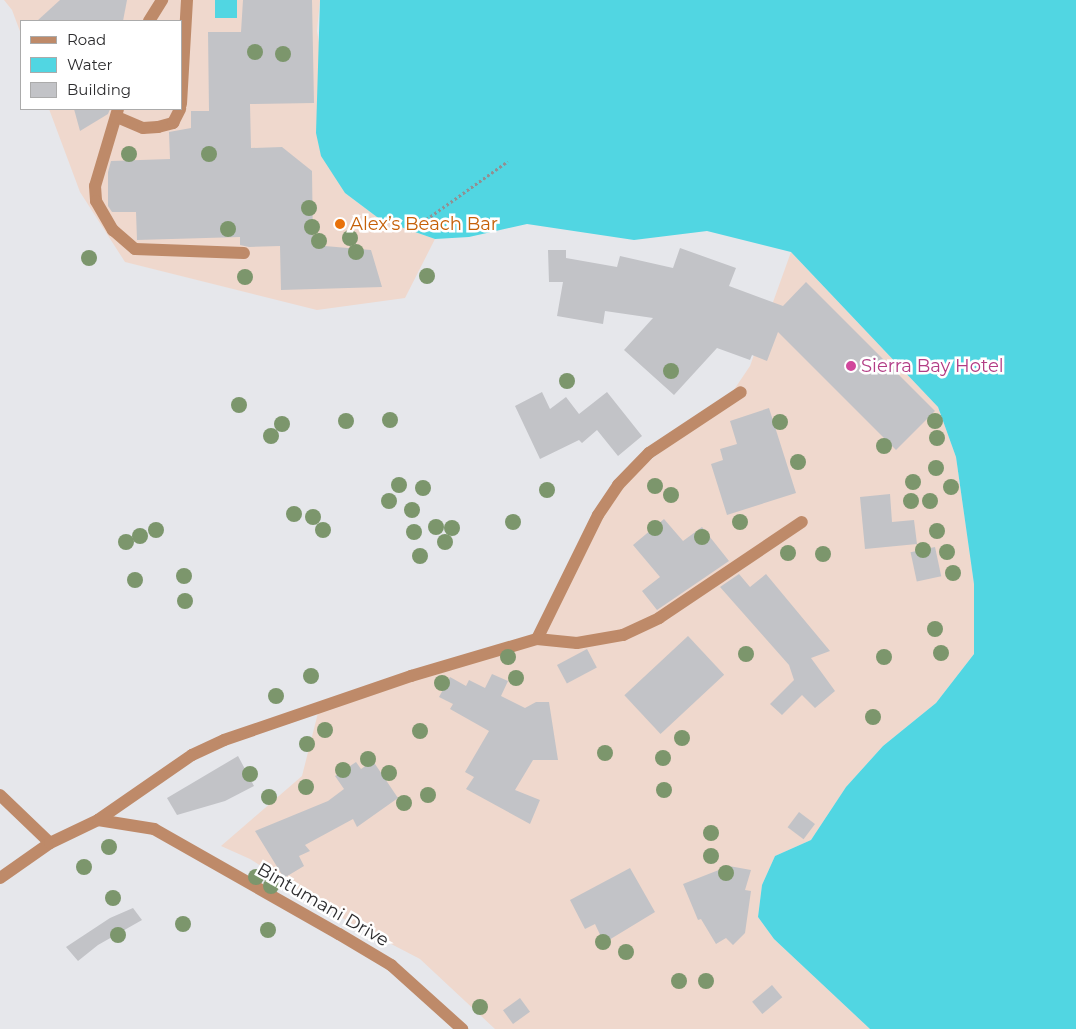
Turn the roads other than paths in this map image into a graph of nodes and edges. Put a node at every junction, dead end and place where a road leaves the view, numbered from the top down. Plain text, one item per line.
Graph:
1 (162, 0) edge
2 (187, 0) edge
3 (150, 20) edge
4 (182, 87) edge
5 (180, 110) edge
6 (118, 113) edge
7 (244, 254) dead end
8 (741, 392) dead end
9 (802, 522) dead end
10 (537, 639) junction
11 (0, 794) edge
12 (98, 820) junction
13 (50, 843) junction
14 (0, 878) edge
15 (462, 1029) edge

1 - 3 street
2 - 4 street
5 - 6 street
6 - 7 street
8 - 10 street
9 - 10 street
10 - 12 street
11 - 13 street
12 - 13 street
12 - 15 street, Bintumani Drive
13 - 14 street

